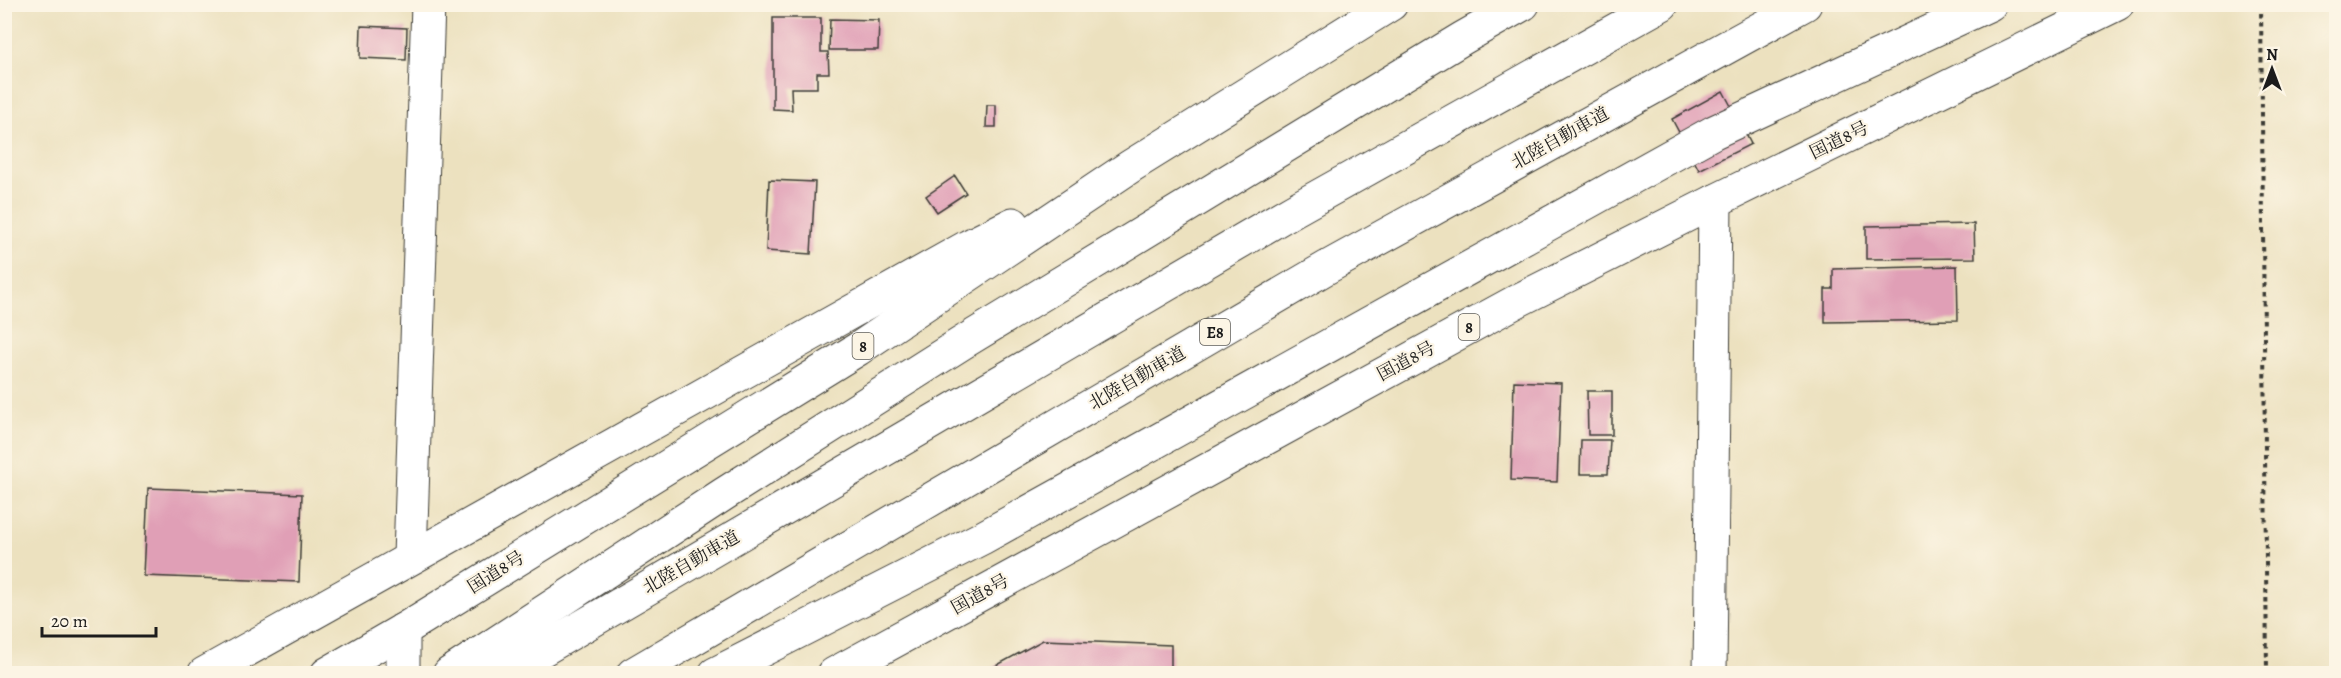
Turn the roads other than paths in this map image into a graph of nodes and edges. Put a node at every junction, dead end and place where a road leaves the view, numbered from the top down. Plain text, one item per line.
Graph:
1 (428, 4) edge
2 (1391, 4) edge
3 (1523, 4) edge
4 (1662, 4) edge
5 (1805, 4) edge
6 (1990, 4) edge
7 (2117, 4) edge
8 (1131, 166) junction
9 (1715, 201) junction
10 (410, 557) junction
11 (403, 630) junction
12 (204, 674) edge
13 (327, 674) edge
14 (403, 674) edge
15 (449, 674) edge
16 (501, 674) edge
17 (633, 674) edge
18 (715, 674) edge
19 (834, 674) edge
20 (1710, 674) edge

1 - 10 main road
2 - 8 main road, 国道8号 / 8
3 - 15 main road
4 - 16 main road, 北陸自動車道
5 - 17 main road, 北陸自動車道 / E8
6 - 18 main road
7 - 9 main road, 国道8号 / 8
8 - 10 main road
8 - 11 main road, 国道8号 / 8
9 - 19 main road, 国道8号 / 8
9 - 20 main road
10 - 12 main road
11 - 13 main road, 国道8号 / 8
11 - 14 main road

